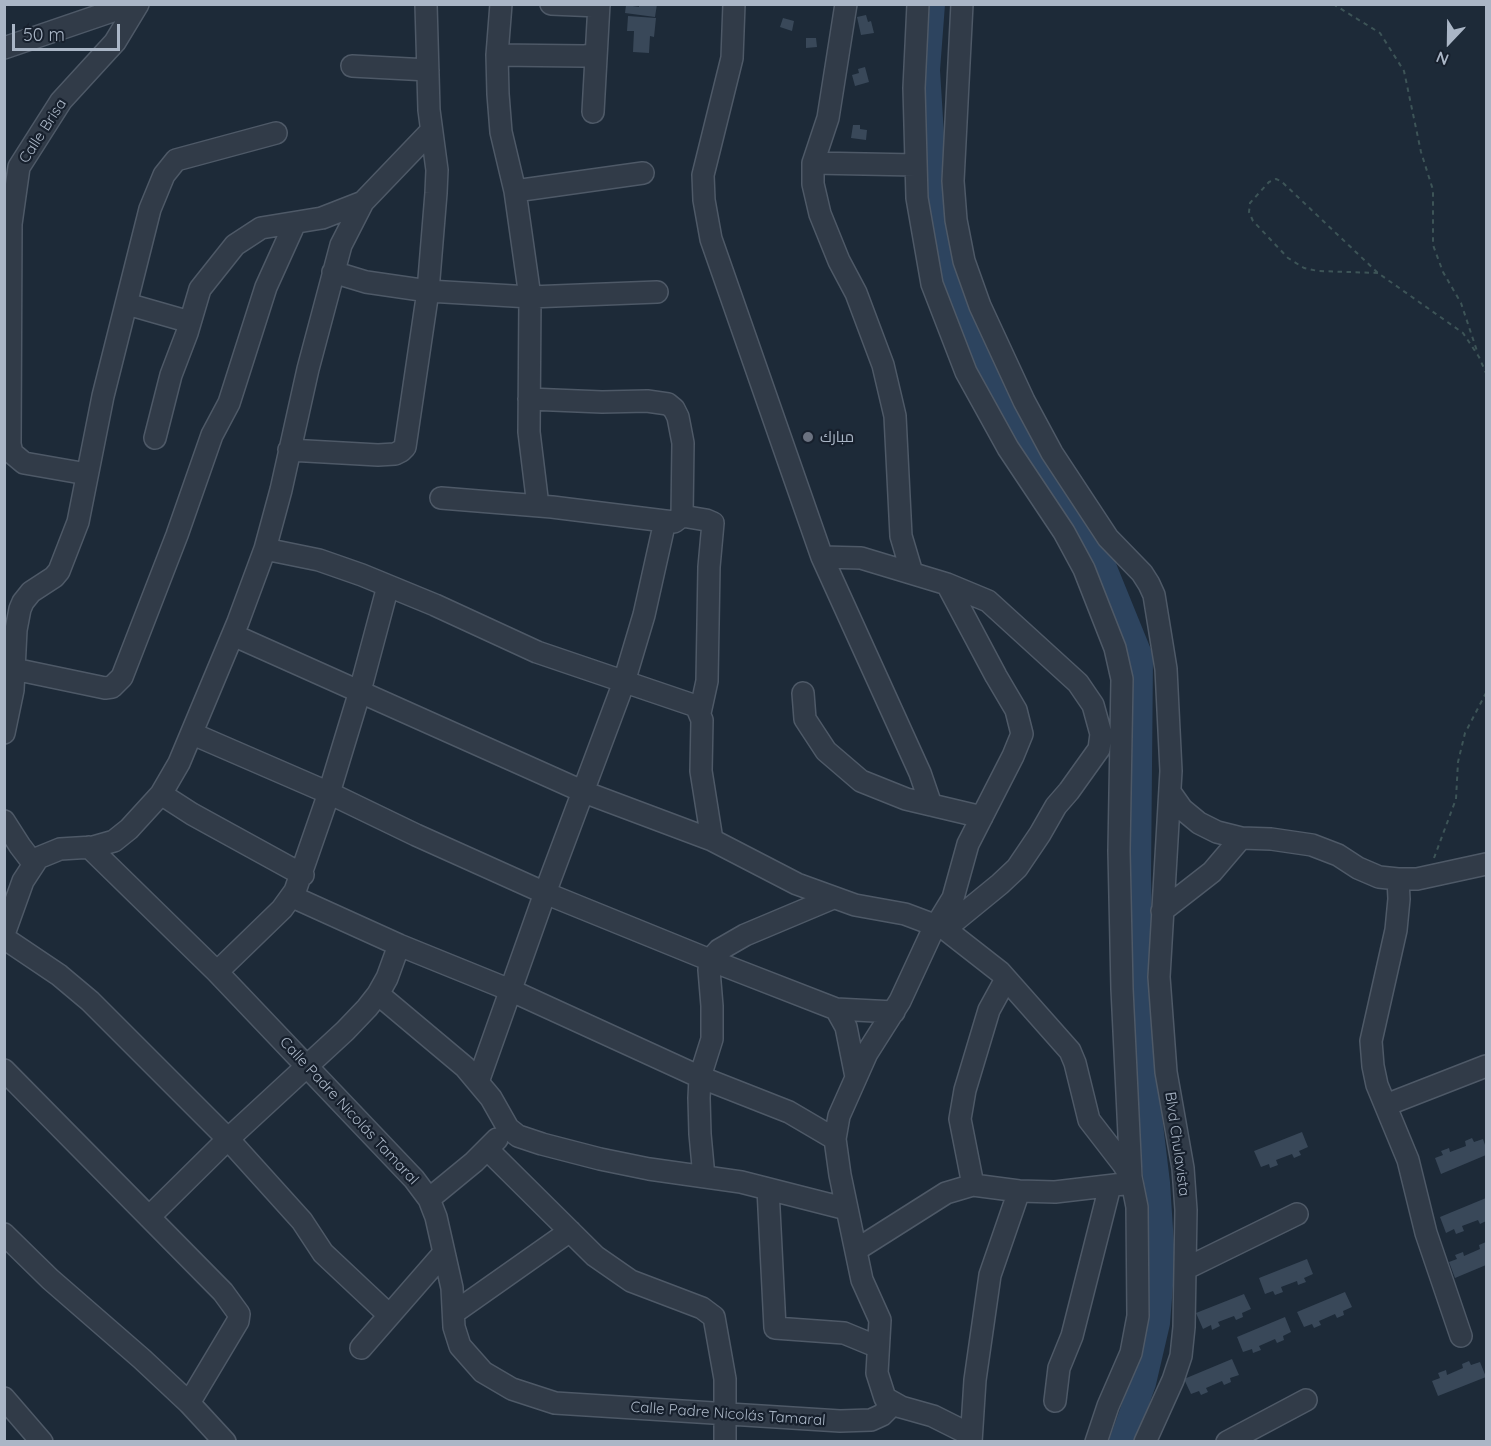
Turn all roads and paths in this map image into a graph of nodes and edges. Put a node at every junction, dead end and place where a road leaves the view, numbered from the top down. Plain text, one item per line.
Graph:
1 (133, 4) edge
2 (138, 4) edge
3 (426, 4) edge
4 (501, 4) edge
5 (551, 4) edge
6 (734, 4) edge
7 (846, 4) edge
8 (918, 4) edge
9 (962, 4) edge
10 (1333, 4) edge
11 (599, 5) edge
12 (4, 48) edge
13 (596, 54) junction
14 (497, 55) junction
15 (352, 66) dead end
16 (428, 70) junction
17 (593, 112) dead end
18 (431, 131) junction
19 (276, 133) dead end
20 (813, 163) junction
21 (916, 165) junction
22 (12, 169) edge
23 (643, 173) dead end
24 (515, 191) junction
25 (363, 202) junction
26 (294, 223) junction
27 (333, 272) junction
28 (1378, 273) junction
29 (428, 291) junction
30 (657, 292) dead end
31 (530, 297) junction
32 (127, 304) junction
33 (190, 322) junction
34 (1479, 357) junction
35 (1486, 374) edge
36 (529, 399) junction
37 (155, 438) dead end
38 (289, 450) junction
39 (87, 474) junction
40 (441, 498) dead end
41 (538, 506) junction
42 (674, 519) junction
43 (265, 549) junction
44 (822, 557) junction
45 (912, 573) junction
46 (947, 584) junction
47 (388, 586) junction
48 (233, 635) junction
49 (14, 669) junction
50 (624, 682) junction
51 (360, 691) junction
52 (803, 693) dead end
53 (1486, 693) edge
54 (700, 713) junction
55 (4, 733) edge
56 (193, 734) junction
57 (584, 792) junction
58 (1170, 792) junction
59 (329, 793) junction
60 (161, 794) junction
61 (931, 805) junction
62 (982, 817) junction
63 (4, 821) edge
64 (1241, 838) junction
65 (712, 840) junction
66 (89, 847) junction
67 (33, 863) junction
68 (1486, 864) edge
69 (303, 875) junction
70 (1407, 879) junction
71 (545, 893) junction
72 (293, 897) junction
73 (833, 898) junction
74 (1162, 911) junction
75 (941, 927) junction
76 (4, 936) edge
77 (399, 945) junction
78 (710, 960) junction
79 (217, 972) junction
80 (1006, 979) junction
81 (510, 990) junction
82 (378, 994) junction
83 (836, 1009) junction
84 (894, 1012) junction
85 (308, 1066) junction
86 (1486, 1066) edge
87 (4, 1070) edge
88 (700, 1077) junction
89 (856, 1077) junction
90 (478, 1082) junction
91 (1386, 1105) junction
92 (508, 1128) junction
93 (228, 1139) junction
94 (835, 1139) junction
95 (487, 1149) junction
96 (704, 1177) junction
97 (1132, 1183) junction
98 (973, 1185) junction
99 (1110, 1186) junction
100 (768, 1189) junction
101 (1019, 1191) junction
102 (429, 1199) junction
103 (847, 1209) junction
104 (1297, 1214) dead end
105 (149, 1217) junction
106 (570, 1232) junction
107 (4, 1234) edge
108 (856, 1250) junction
109 (443, 1254) junction
110 (1185, 1269) junction
111 (455, 1312) junction
112 (389, 1316) junction
113 (1461, 1336) dead end
114 (878, 1347) junction
115 (361, 1348) dead end
116 (4, 1398) edge
117 (1306, 1400) dead end
118 (1055, 1401) dead end
119 (189, 1403) junction
120 (894, 1403) junction
121 (725, 1414) junction
122 (971, 1438) edge
123 (42, 1442) edge
124 (225, 1442) edge
125 (725, 1442) edge
126 (1096, 1442) edge
127 (1145, 1442) edge
128 (1227, 1442) edge

1 - 12 street
2 - 22 street, Calle Brisa
3 - 16 street
4 - 14 street
5 - 11 street
6 - 44 street
7 - 20 street
8 - 21 street
9 - 58 street, Blvd Chulavista
10 - 34 path
11 - 13 street
13 - 14 street
13 - 17 street
14 - 24 street
15 - 16 street
16 - 18 street
18 - 25 street
18 - 29 street
19 - 32 street
20 - 21 street
20 - 45 street
21 - 97 street
22 - 39 street, Calle Brisa
23 - 24 street
24 - 31 street
25 - 26 street
25 - 27 street
26 - 33 street
26 - 49 street
27 - 29 street
27 - 38 street
28 - 28 path
28 - 34 path
29 - 31 street
29 - 38 street
30 - 31 street
31 - 36 street
32 - 33 street
32 - 39 street
33 - 37 street
34 - 35 path
36 - 41 street
36 - 42 street
38 - 43 street
39 - 49 street
40 - 41 street
41 - 42 street
42 - 50 street
42 - 54 street
43 - 47 street
43 - 48 street
44 - 45 street
44 - 61 street
45 - 46 street
46 - 62 street
46 - 75 street
47 - 50 street
47 - 51 street
48 - 51 street
48 - 56 street
49 - 55 street
50 - 54 street
50 - 57 street
51 - 57 street
51 - 59 street
52 - 61 street
53 - 70 path
54 - 65 street
56 - 59 street
56 - 60 street
57 - 65 street
57 - 71 street
58 - 64 street
58 - 74 street, Blvd Chulavista
59 - 69 street
59 - 71 street
60 - 66 street
60 - 69 street
61 - 62 street
62 - 75 street
63 - 67 street
64 - 70 street
64 - 74 street
65 - 73 street
66 - 67 street
66 - 79 street, Calle Padre Nicolás Tamaral
67 - 76 street
68 - 70 street
69 - 72 street
70 - 91 street
71 - 78 street
71 - 81 street
72 - 77 street
72 - 79 street
73 - 75 street
73 - 78 street
74 - 110 street, Blvd Chulavista
75 - 80 street
75 - 84 street
76 - 93 street
77 - 81 street
77 - 82 street
78 - 83 street
78 - 88 street
79 - 85 street, Calle Padre Nicolás Tamaral
80 - 97 street
80 - 98 street
81 - 88 street
81 - 90 street
82 - 85 street
82 - 90 street
83 - 84 street
83 - 89 street
84 - 89 street
85 - 93 street
85 - 102 street, Calle Padre Nicolás Tamaral
86 - 91 street
87 - 105 street
88 - 94 street
88 - 96 street
89 - 94 street
90 - 92 street
91 - 113 street
92 - 95 street
92 - 96 street
93 - 105 street
93 - 112 street
94 - 103 street
95 - 102 street
95 - 106 street
96 - 100 street
97 - 99 street
97 - 126 street
98 - 101 street
98 - 108 street
99 - 101 street
99 - 118 street
100 - 103 street
100 - 114 street
101 - 122 street
102 - 109 street, Calle Padre Nicolás Tamaral
103 - 108 street
104 - 110 street
105 - 119 street
106 - 111 street
106 - 121 street
107 - 119 street
108 - 114 street
109 - 111 street, Calle Padre Nicolás Tamaral
109 - 112 street
110 - 127 street, Blvd Chulavista
111 - 121 street, Calle Padre Nicolás Tamaral
112 - 115 street
114 - 120 street
116 - 123 street
117 - 128 street
119 - 124 street
120 - 121 street, Calle Padre Nicolás Tamaral
120 - 122 street
121 - 125 street

